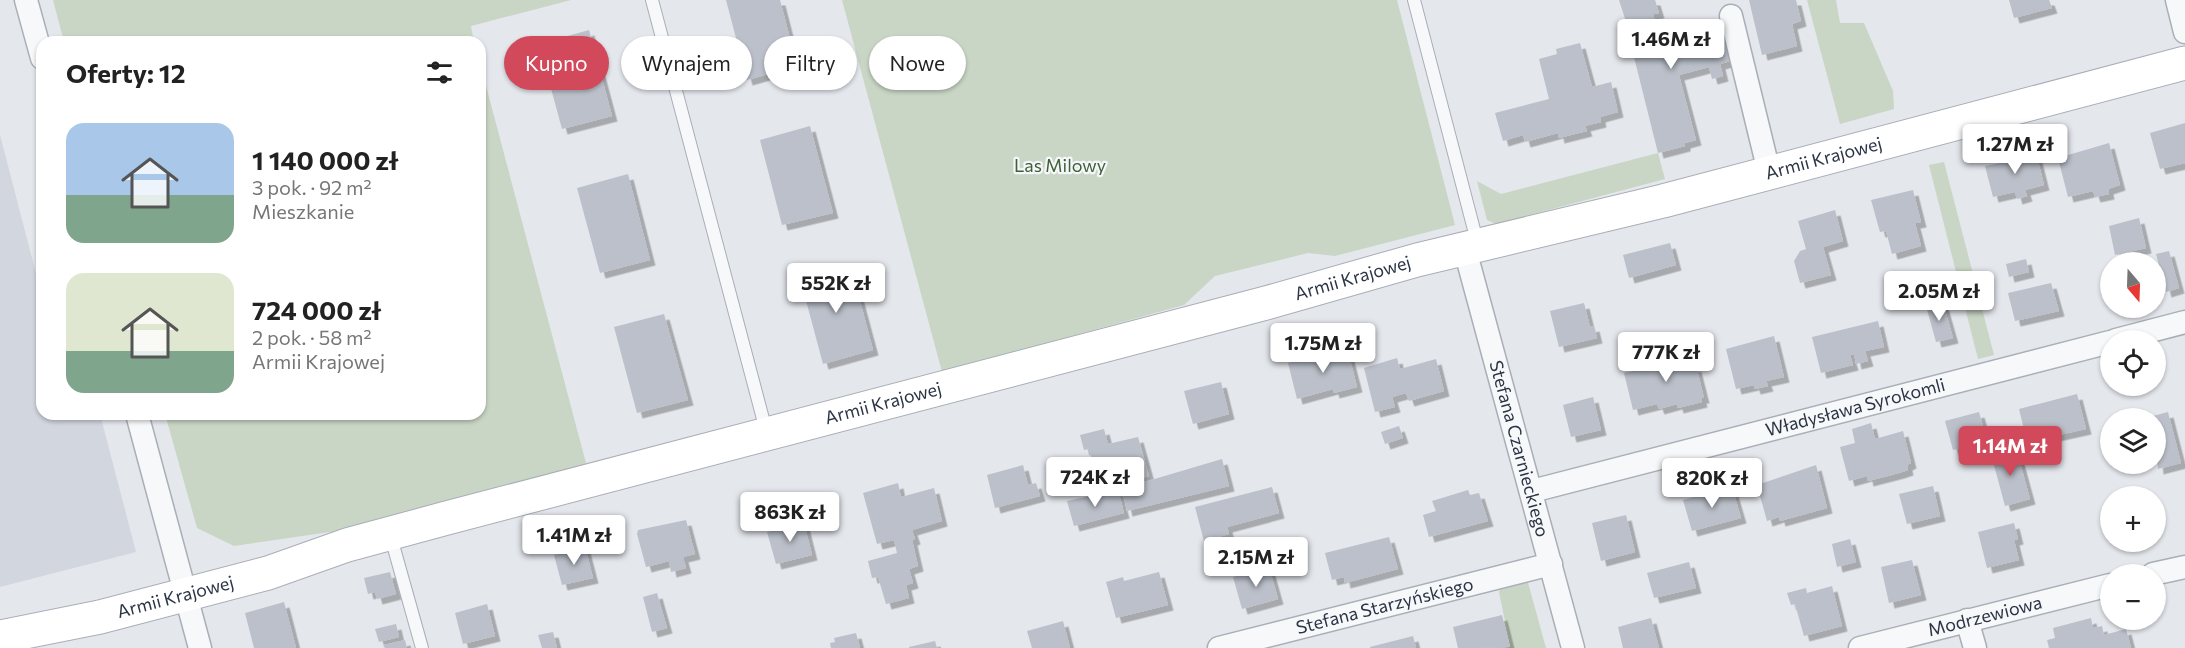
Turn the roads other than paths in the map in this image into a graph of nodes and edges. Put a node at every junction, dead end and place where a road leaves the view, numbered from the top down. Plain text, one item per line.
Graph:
1 (26, 0) edge
2 (652, 0) edge
3 (1414, 0) edge
4 (2176, 0) edge
5 (1731, 16) dead end
6 (2185, 32) edge
7 (36, 36) edge
8 (2185, 63) edge
9 (1768, 172) junction
10 (1472, 248) junction
11 (2185, 322) edge
12 (2154, 330) edge
13 (2100, 345) edge
14 (139, 420) edge
15 (767, 434) junction
16 (1532, 492) junction
17 (390, 534) junction
18 (1551, 564) junction
19 (2185, 567) edge
20 (2166, 571) edge
21 (182, 584) junction
22 (2100, 587) edge
23 (1967, 620) junction
24 (0, 631) edge
25 (0, 637) edge
26 (200, 648) edge
27 (422, 648) edge
28 (1219, 648) edge
29 (1573, 648) edge
30 (1860, 648) edge
31 (1975, 648) edge

1 - 7 street
2 - 15 lane
3 - 10 lane
4 - 6 street
5 - 9 street
8 - 9 street, Armii Krajowej
9 - 10 street, Armii Krajowej
10 - 15 street, Armii Krajowej
10 - 16 street, Stefana Czarnieckiego
11 - 12 street
13 - 16 street, Władysława Syrokomli
14 - 21 street
15 - 17 street, Armii Krajowej
16 - 18 street, Stefana Czarnieckiego
17 - 21 street, Armii Krajowej
17 - 27 lane
18 - 28 street, Stefana Starzyńskiego
18 - 29 street, Stefana Czarnieckiego
19 - 20 street
21 - 24 street, Armii Krajowej
21 - 25 street, Armii Krajowej
21 - 26 street
22 - 23 street, Modrzewiowa
23 - 30 street, Modrzewiowa
23 - 31 street

